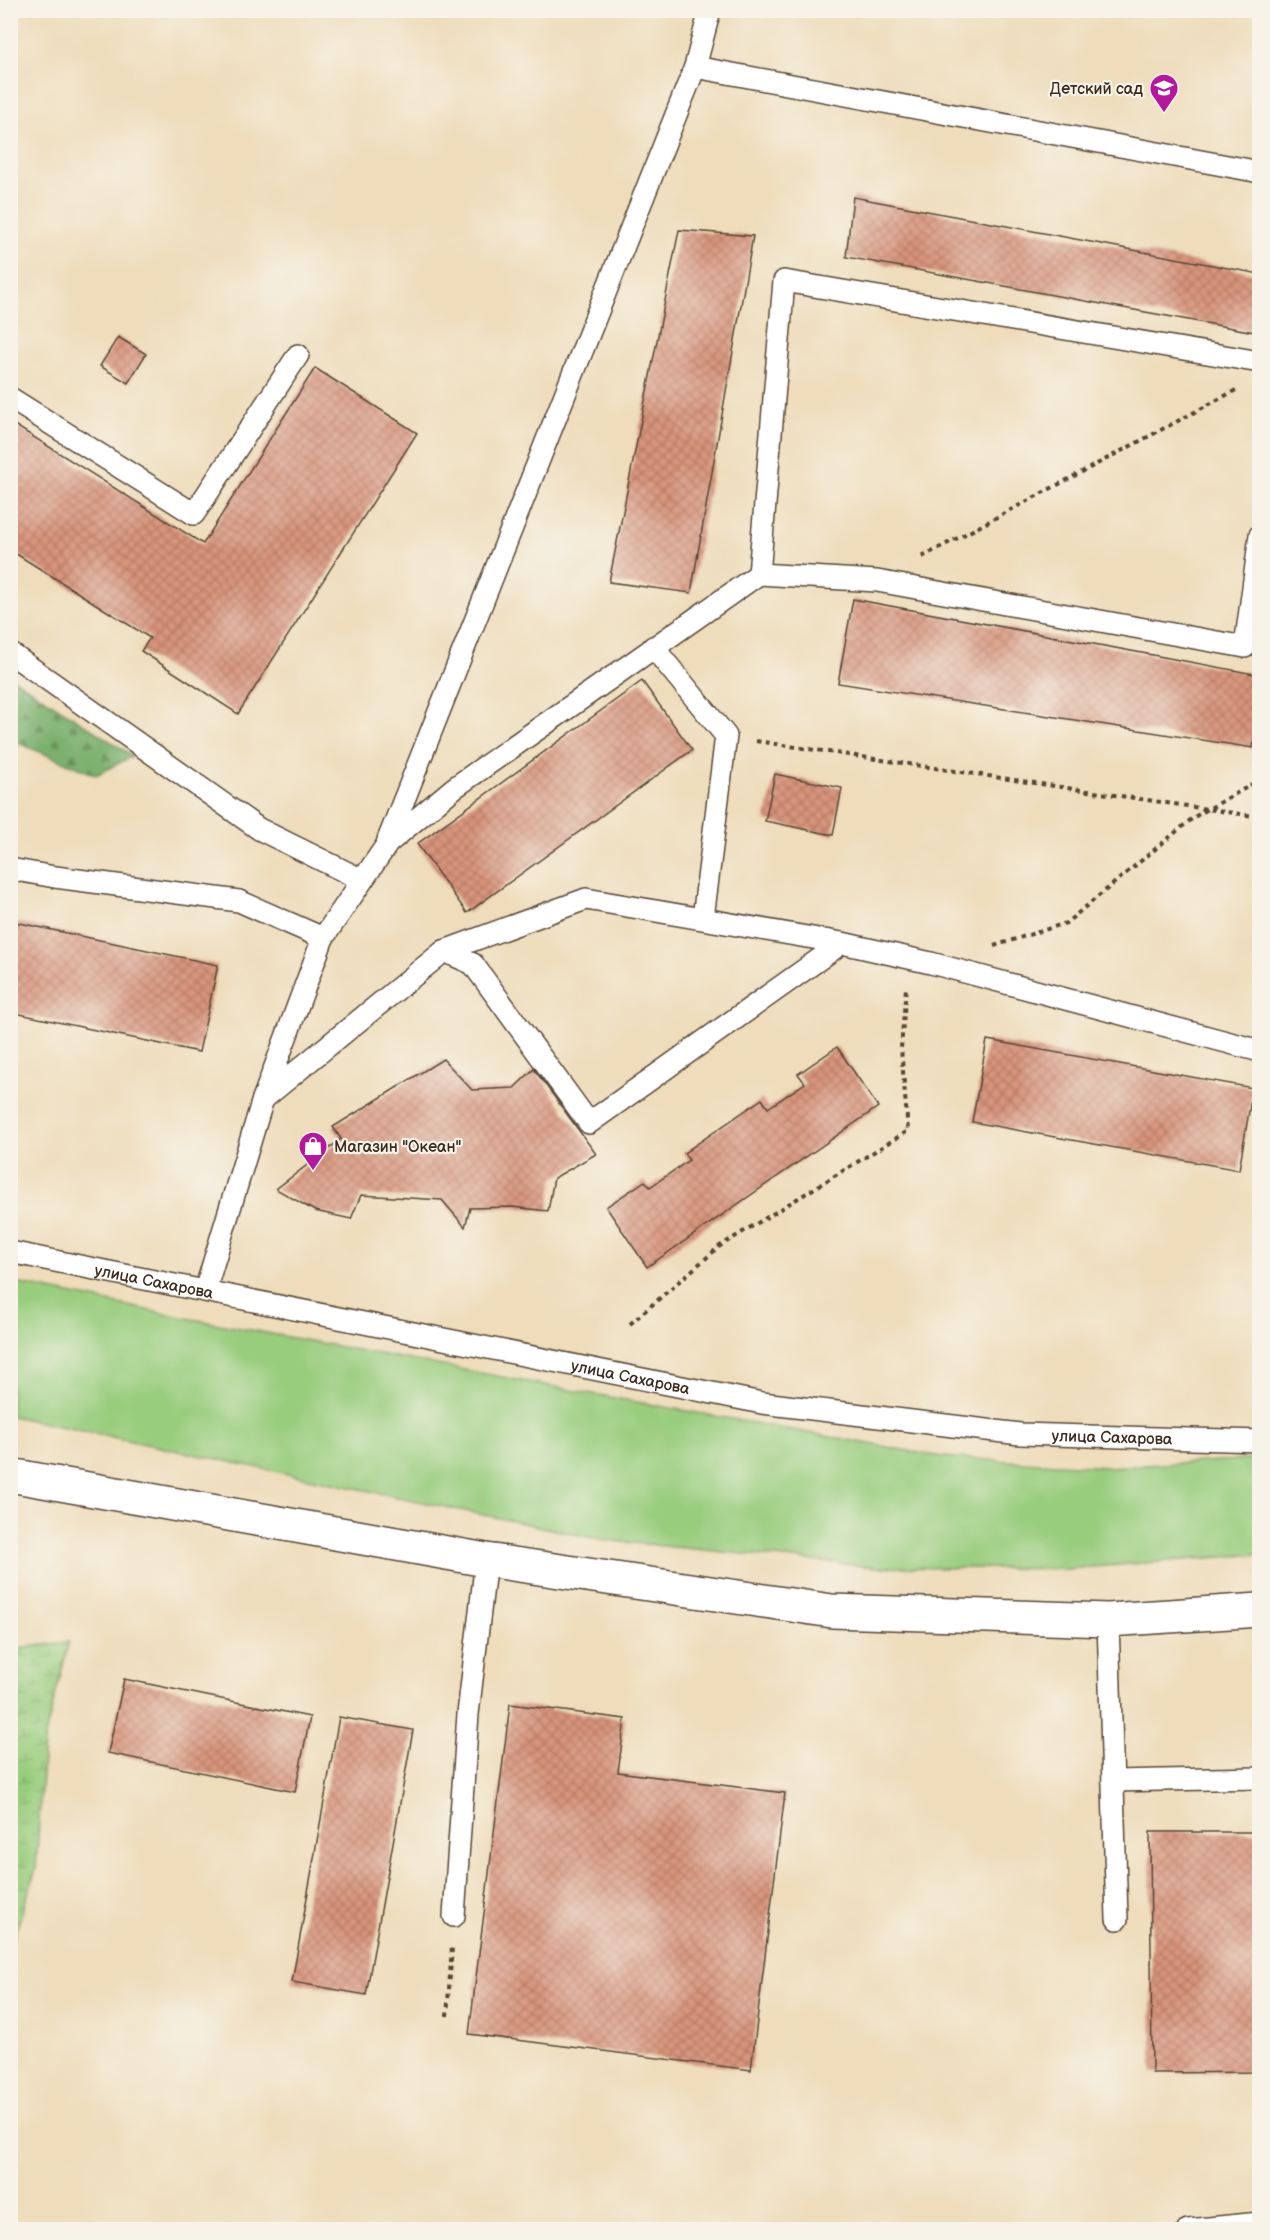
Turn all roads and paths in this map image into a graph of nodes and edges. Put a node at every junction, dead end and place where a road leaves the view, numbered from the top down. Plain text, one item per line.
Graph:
1 (710, 10) edge
2 (695, 67) junction
3 (1260, 172) edge
4 (297, 355) dead end
5 (1260, 362) edge
6 (1239, 388) dead end
7 (10, 398) edge
8 (1260, 535) edge
9 (759, 574) junction
10 (877, 581) junction
11 (653, 647) junction
12 (10, 653) edge
13 (726, 736) junction
14 (1260, 780) edge
15 (1208, 810) junction
16 (1260, 817) edge
17 (388, 843) junction
18 (10, 869) edge
19 (362, 880) junction
20 (703, 918) junction
21 (322, 938) junction
22 (842, 943) junction
23 (986, 948) dead end
24 (444, 951) junction
25 (931, 963) junction
26 (1260, 1051) edge
27 (263, 1099) junction
28 (10, 1252) edge
29 (205, 1291) junction
30 (630, 1324) dead end
31 (1260, 1441) edge
32 (10, 1475) edge
33 (486, 1560) junction
34 (1260, 1610) edge
35 (1108, 1620) junction
36 (1260, 1778) edge
37 (1113, 1781) junction
38 (454, 1916) joint
39 (1117, 1919) dead end
40 (447, 2016) dead end
41 (1260, 2223) edge
42 (1188, 2229) edge

1 - 2 lane
2 - 3 lane
2 - 17 lane
4 - 7 lane
5 - 9 lane
6 - 10 path
8 - 10 lane
9 - 10 lane
9 - 11 lane
11 - 13 lane
11 - 17 lane
12 - 19 lane
13 - 15 path
13 - 20 lane
14 - 15 path
15 - 16 path
15 - 23 path
17 - 19 lane
18 - 21 lane
19 - 21 lane
20 - 22 lane
20 - 24 lane
21 - 27 lane
22 - 24 lane
22 - 25 lane
24 - 27 lane
25 - 26 lane
25 - 30 path
27 - 29 lane
28 - 29 lane, улица Сахарова
29 - 31 lane, улица Сахарова
32 - 33 street
33 - 35 street
33 - 38 lane
34 - 35 street
35 - 37 lane
36 - 37 lane
37 - 39 lane
38 - 40 path
41 - 42 lane

